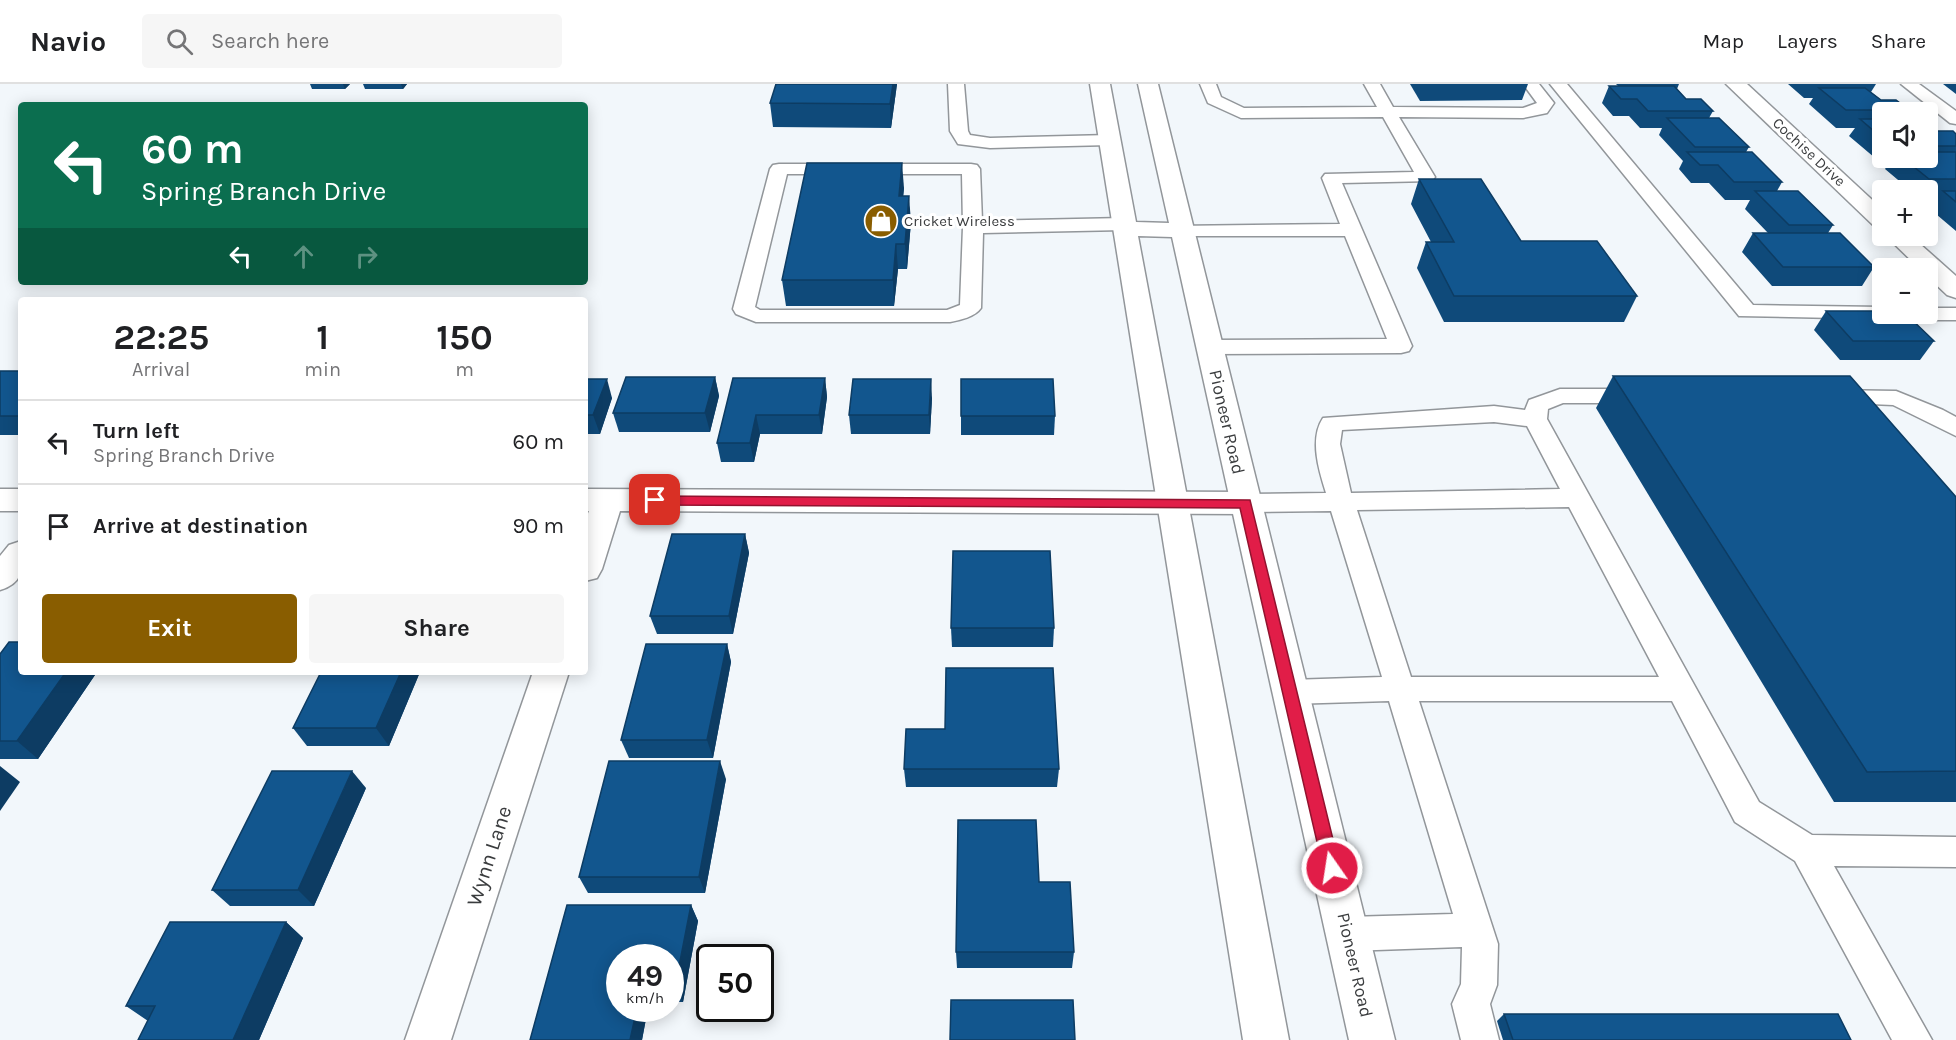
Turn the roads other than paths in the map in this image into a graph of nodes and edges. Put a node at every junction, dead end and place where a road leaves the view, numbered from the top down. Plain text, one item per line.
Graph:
1 (956, 84) edge
2 (1100, 84) edge
3 (1148, 84) edge
4 (1208, 84) edge
5 (1372, 84) edge
6 (1531, 84) edge
7 (1558, 84) edge
8 (1736, 84) edge
9 (1909, 84) edge
10 (1388, 112) junction
11 (1956, 119) edge
12 (1110, 140) junction
13 (1872, 212) edge
14 (973, 227) junction
15 (1124, 227) junction
16 (1181, 230) junction
17 (1352, 230) junction
18 (1909, 246) edge
19 (1956, 290) edge
20 (1872, 313) edge
21 (1938, 314) edge
22 (1956, 314) edge
23 (1209, 347) junction
24 (1656, 396) edge
25 (1812, 397) edge
26 (1535, 419) junction
27 (1956, 428) edge
28 (1578, 498) junction
29 (0, 500) edge
30 (18, 500) edge
31 (596, 500) edge
32 (1341, 501) junction
33 (1172, 502) junction
34 (1246, 503) junction
35 (588, 550) edge
36 (18, 557) edge
37 (0, 578) edge
38 (550, 675) edge
39 (1400, 689) junction
40 (1681, 689) junction
41 (1290, 692) junction
42 (1807, 850) junction
43 (1953, 856) edge
44 (1476, 930) junction
45 (1348, 934) junction
46 (428, 1040) edge
47 (1266, 1040) edge
48 (1372, 1040) edge
49 (1480, 1040) edge
50 (1913, 1040) edge

1 - 12 lane
2 - 12 main road
3 - 16 main road, Pioneer Road
4 - 10 lane
5 - 10 lane
6 - 10 lane
7 - 20 lane
8 - 13 main road, Cochise Drive
9 - 11 lane
10 - 17 lane
12 - 15 main road
14 - 14 lane
14 - 15 lane
15 - 16 main road
15 - 33 main road
16 - 17 lane
16 - 23 main road, Pioneer Road
17 - 23 lane
18 - 19 main road
21 - 22 lane
23 - 34 main road, Pioneer Road
24 - 26 lane
25 - 27 lane
26 - 28 lane
26 - 32 lane
28 - 32 lane
28 - 40 lane
29 - 30 main road
31 - 33 main road
31 - 35 main road
32 - 34 lane
32 - 39 lane
33 - 34 main road
33 - 47 main road
34 - 41 main road, Pioneer Road
36 - 37 main road
38 - 46 main road, Wynn Lane
39 - 40 lane
39 - 41 lane
39 - 44 lane
40 - 42 lane
41 - 45 main road, Pioneer Road
42 - 43 lane
42 - 50 lane
44 - 45 lane
44 - 49 lane
45 - 48 main road, Pioneer Road

